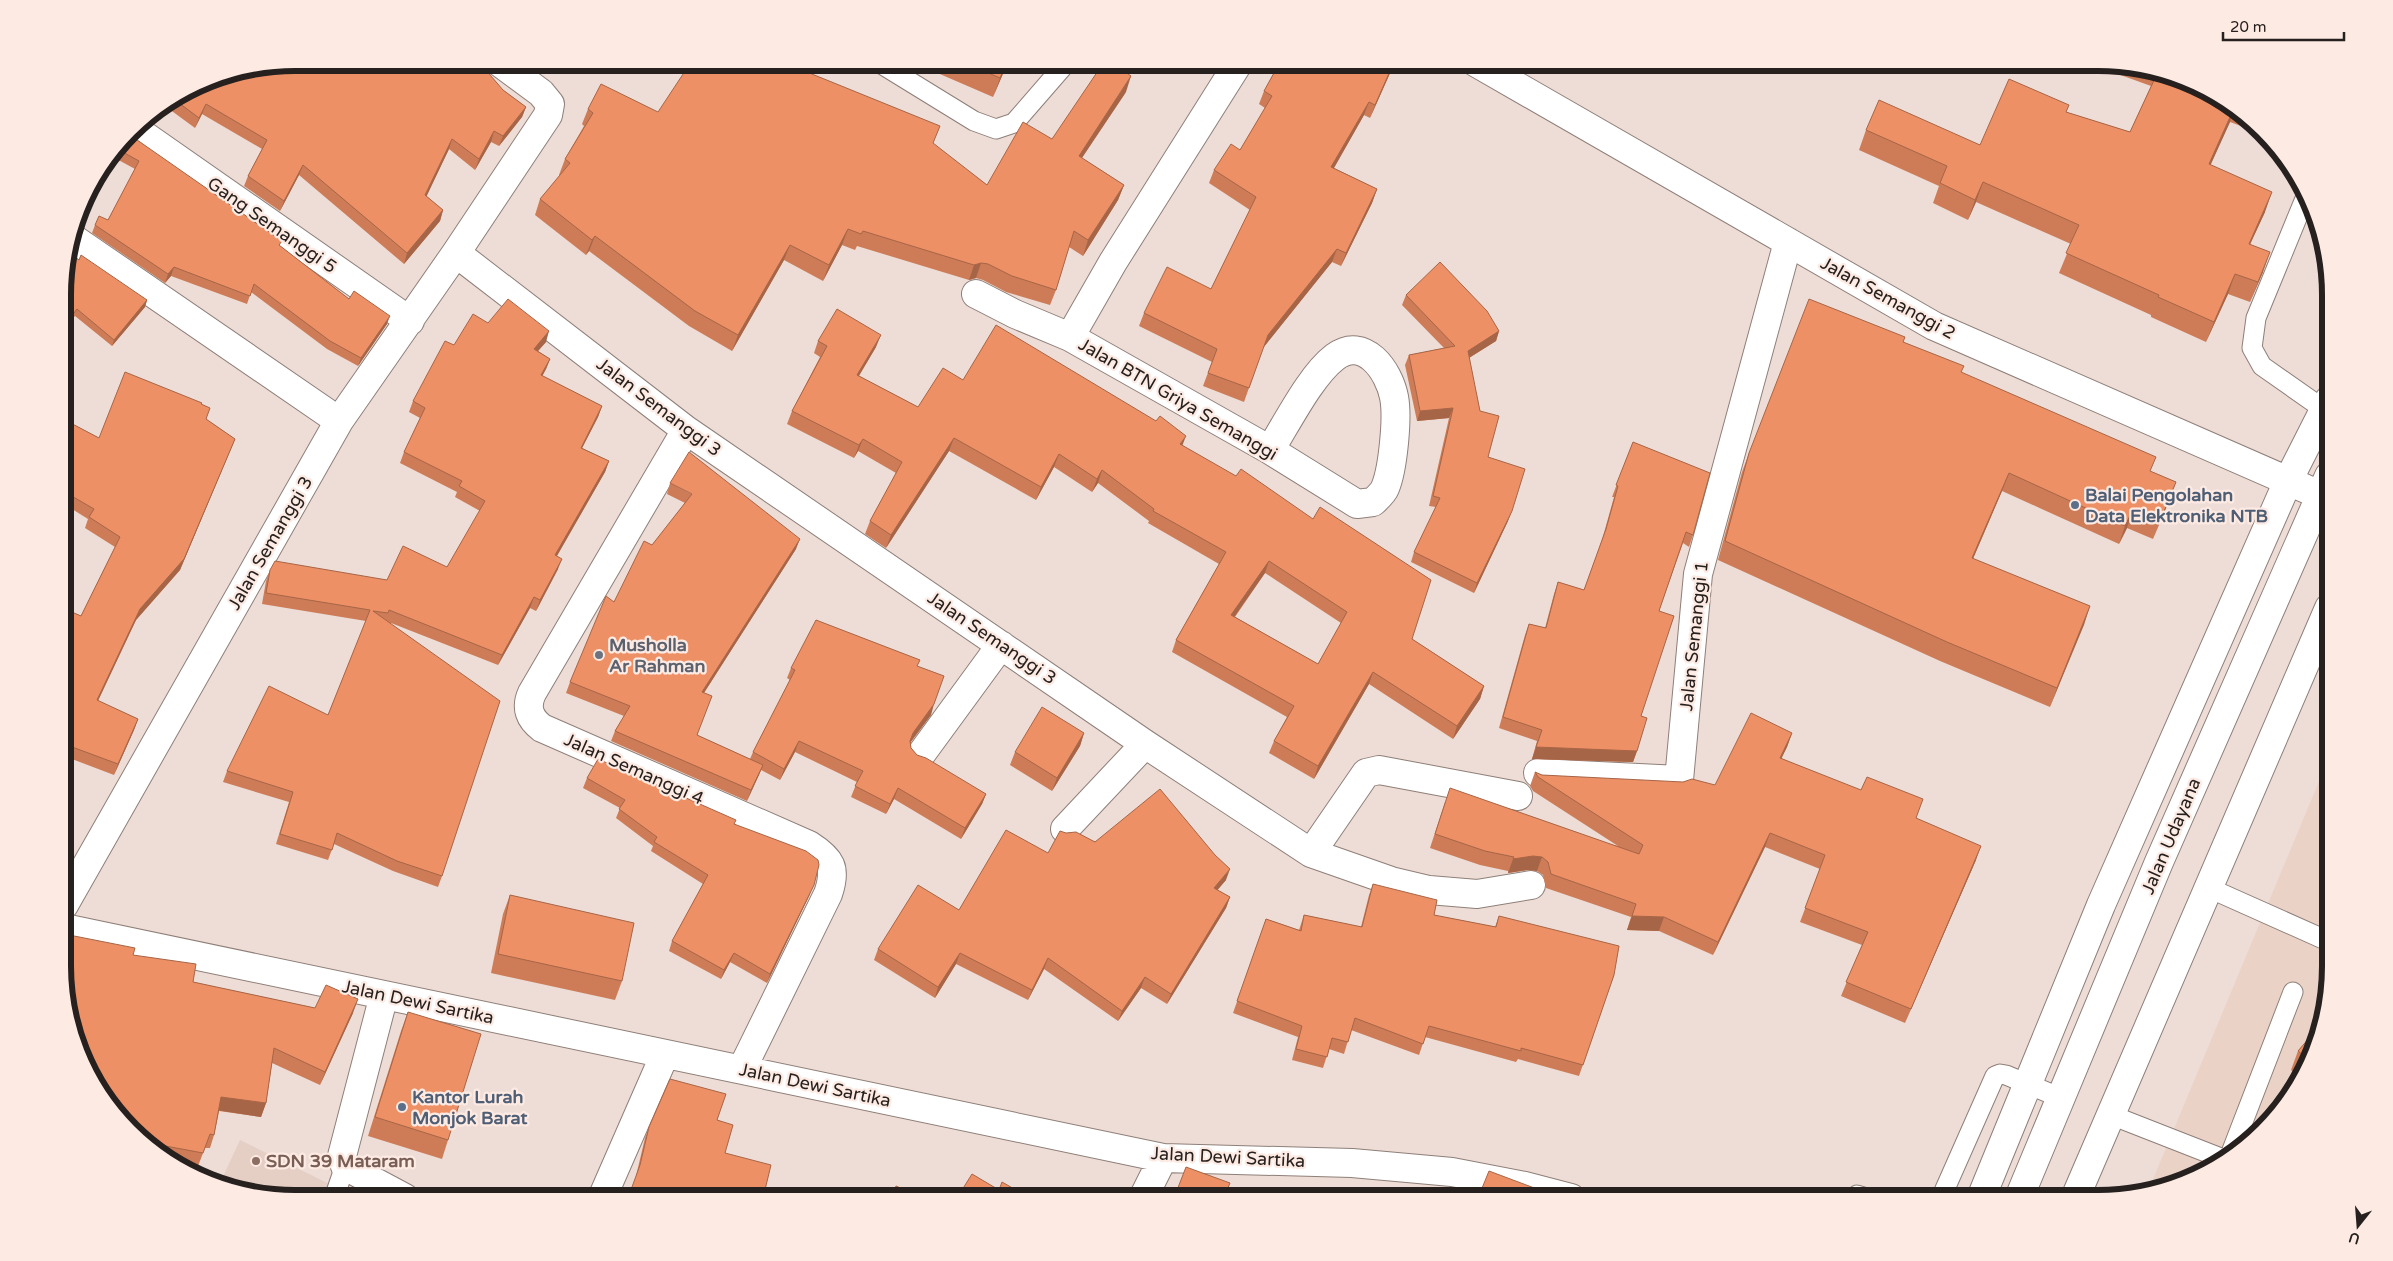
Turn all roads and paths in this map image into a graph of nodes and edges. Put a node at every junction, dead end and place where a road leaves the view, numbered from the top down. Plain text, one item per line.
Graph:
1 (512, 71) edge
2 (893, 71) edge
3 (1059, 71) edge
4 (1233, 71) edge
5 (1491, 71) edge
6 (141, 133) edge
7 (2303, 204) edge
8 (78, 242) edge
9 (1788, 242) junction
10 (456, 253) junction
11 (976, 294) dead end
12 (410, 321) junction
13 (1070, 337) junction
14 (2322, 405) edge
15 (2322, 417) edge
16 (340, 421) junction
17 (686, 430) junction
18 (1270, 450) junction
19 (2288, 481) junction
20 (2322, 485) edge
21 (2322, 492) edge
22 (2322, 627) edge
23 (1001, 645) junction
24 (1145, 744) junction
25 (922, 753) dead end
26 (1538, 773) edge
27 (1518, 796) dead end
28 (1065, 829) dead end
29 (1311, 853) junction
30 (1531, 885) dead end
31 (2209, 888) junction
32 (71, 893) edge
33 (71, 929) edge
34 (2322, 938) edge
35 (2293, 992) dead end
36 (384, 995) junction
37 (665, 1054) junction
38 (742, 1069) junction
39 (2061, 1098) junction
40 (2111, 1115) junction
41 (2234, 1144) edge
42 (2217, 1155) edge
43 (1163, 1158) junction
44 (345, 1166) junction
45 (337, 1190) edge
46 (389, 1190) edge
47 (606, 1190) edge
48 (1147, 1190) edge
49 (1540, 1190) edge
50 (1945, 1190) edge
51 (1984, 1190) edge
52 (2022, 1190) edge
53 (2078, 1190) edge

1 - 10 street
2 - 3 lane
4 - 13 street, Jalan BTN Griya Semanggi
5 - 9 street, Jalan Semanggi 2
6 - 12 street, Gang Semanggi 5
7 - 14 lane
8 - 16 street
9 - 19 street, Jalan Semanggi 2
9 - 26 street, Jalan Semanggi 1
10 - 12 street, Jalan Semanggi 3
10 - 17 street, Jalan Semanggi 3
11 - 13 street
12 - 16 street, Jalan Semanggi 3
13 - 18 street, Jalan BTN Griya Semanggi
15 - 19 street
16 - 32 street, Jalan Semanggi 3
17 - 23 street, Jalan Semanggi 3
17 - 38 street, Jalan Semanggi 4
18 - 18 street, Jalan BTN Griya Semanggi
19 - 20 street, Jalan Semanggi 2
19 - 51 street
21 - 39 street, Jalan Udayana
22 - 31 street
23 - 24 street, Jalan Semanggi 3
23 - 25 street
24 - 28 street
24 - 29 street, Jalan Semanggi 3
27 - 29 street
29 - 30 street, Jalan Semanggi 3
31 - 34 lane
31 - 40 street
33 - 36 street, Jalan Dewi Sartika
35 - 41 lane
36 - 37 street, Jalan Dewi Sartika
36 - 44 street
37 - 38 street, Jalan Dewi Sartika
37 - 47 street
38 - 43 street, Jalan Dewi Sartika
39 - 50 lane
39 - 52 street, Jalan Udayana
40 - 42 lane
40 - 53 street
43 - 48 street
43 - 49 street, Jalan Dewi Sartika
44 - 45 lane
44 - 46 street

